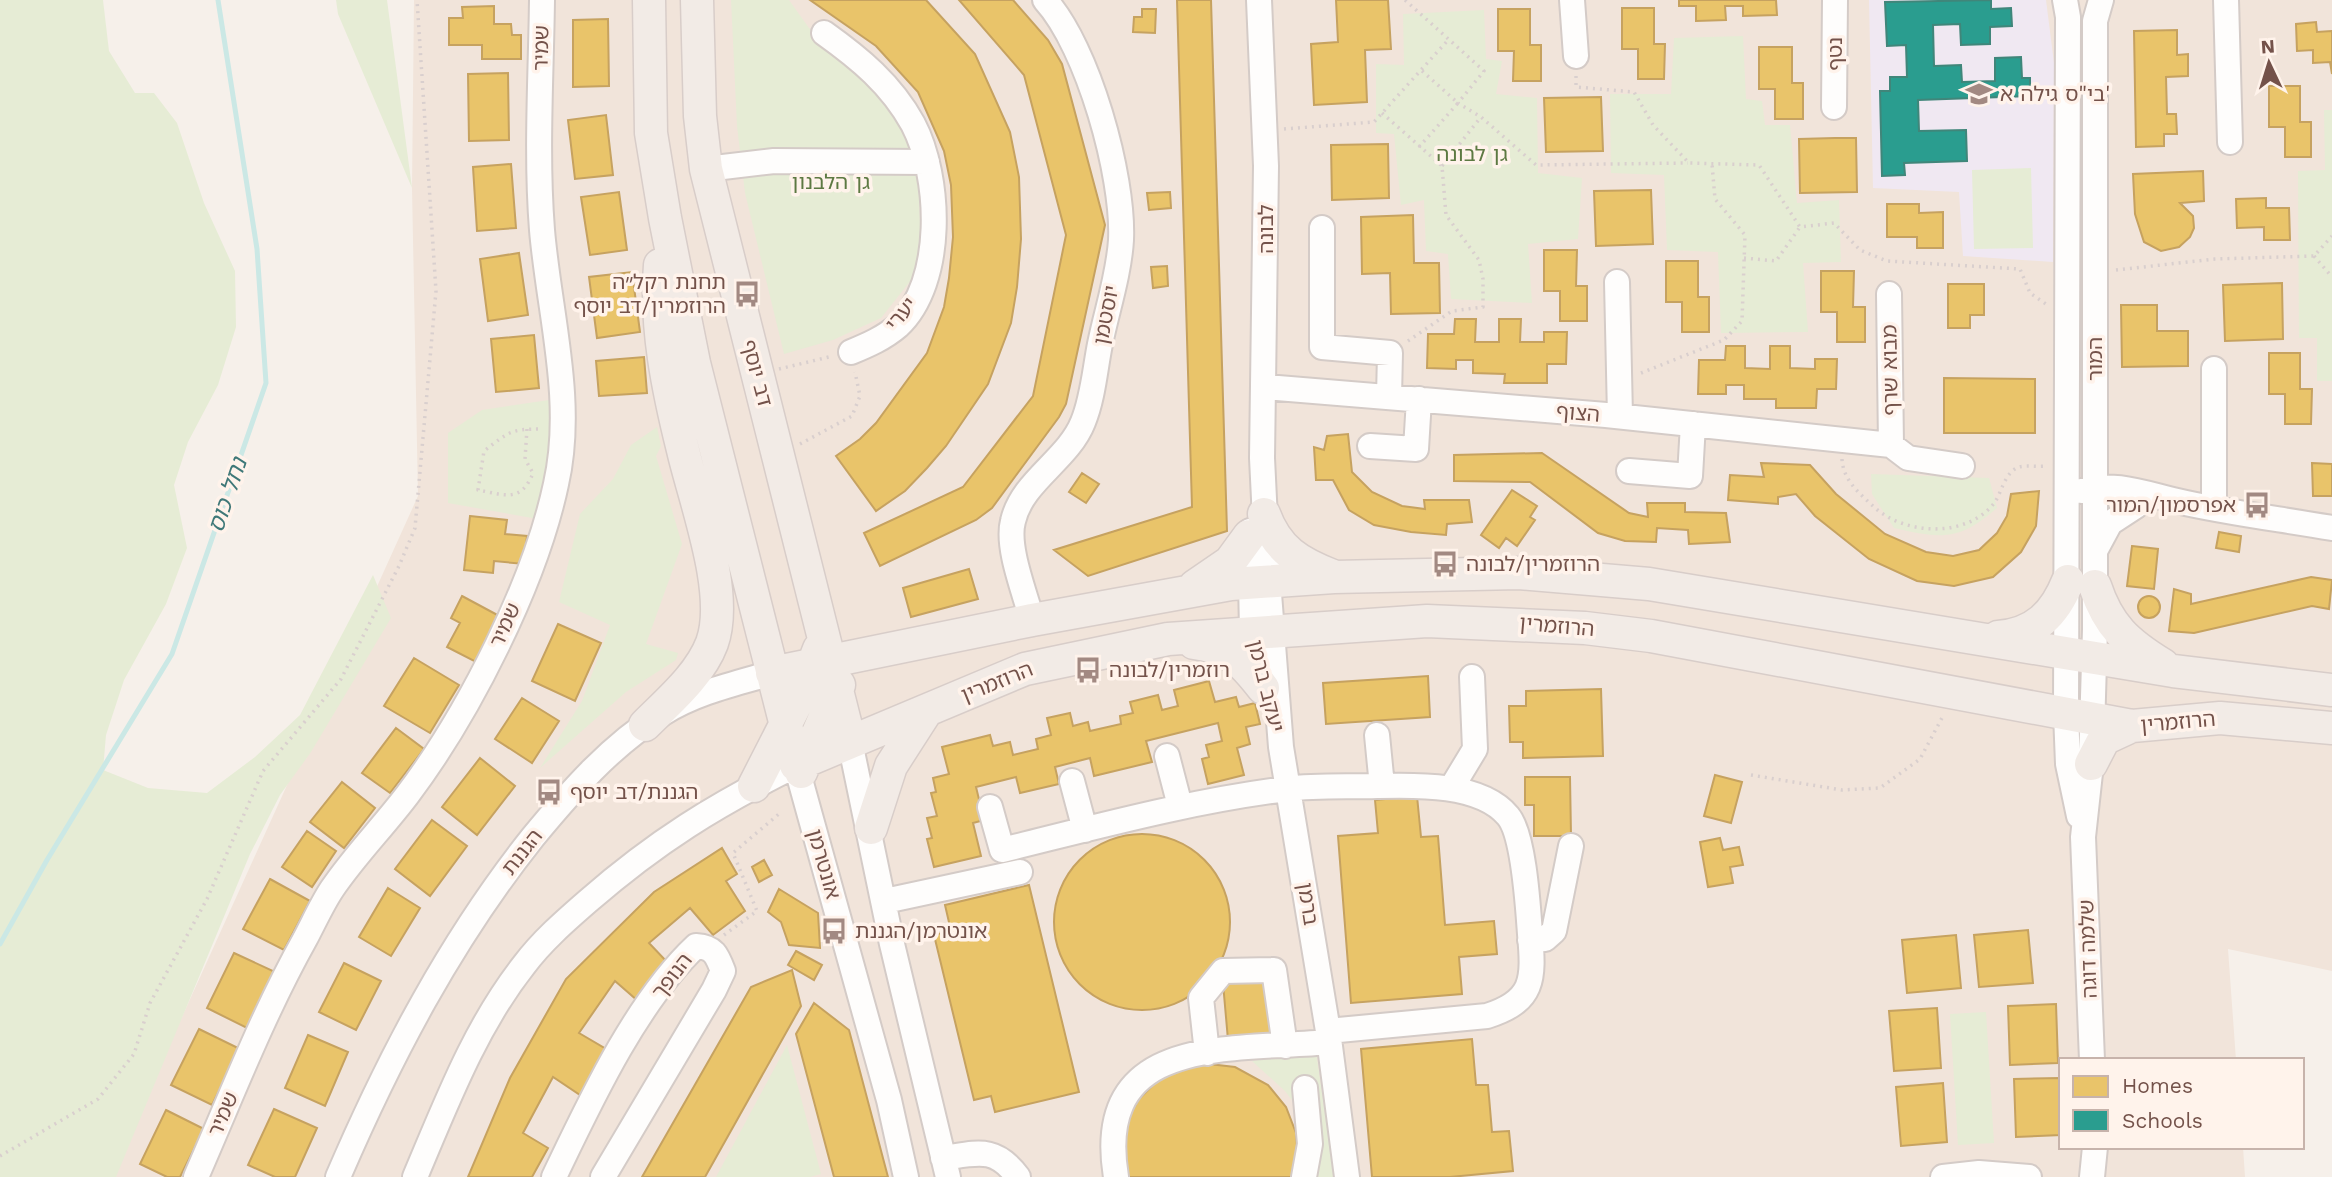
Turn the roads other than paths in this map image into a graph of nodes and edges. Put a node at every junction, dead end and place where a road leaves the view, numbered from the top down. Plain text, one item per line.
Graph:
1 (542, 0) edge
2 (649, 0) edge
3 (697, 0) edge
4 (1045, 0) edge
5 (1259, 0) edge
6 (1572, 0) edge
7 (1835, 0) edge
8 (2065, 0) edge
9 (2101, 0) edge
10 (2226, 0) edge
11 (824, 33) dead end
12 (1576, 56) road end
13 (1834, 107) dead end
14 (2230, 142) dead end
15 (927, 162) junction
16 (706, 169) junction
17 (665, 218) junction
18 (1322, 228) dead end
19 (1617, 282) dead end
20 (1889, 294) dead end
21 (851, 352) road end
22 (2214, 369) dead end
23 (1265, 387) junction
24 (1389, 397) junction
25 (1419, 399) junction
26 (1620, 416) junction
27 (1693, 424) junction
28 (1891, 445) junction
29 (1370, 446) dead end
30 (1962, 466) dead end
31 (1629, 471) dead end
32 (2068, 495) junction
33 (2095, 496) junction
34 (2177, 501) junction
35 (2136, 506) junction
36 (2214, 508) junction
37 (1257, 525) junction
38 (2332, 528) edge
39 (2095, 550) junction
40 (1334, 577) junction
41 (1259, 582) junction
42 (2082, 584) junction
43 (1185, 591) junction
44 (1032, 620) junction
45 (1262, 631) junction
46 (1979, 638) junction
47 (1168, 639) junction
48 (831, 652) junction
49 (2081, 655) junction
50 (2173, 671) junction
51 (772, 673) junction
52 (1472, 677) dead end
53 (1263, 688) junction
54 (836, 690) junction
55 (2332, 690) edge
56 (925, 713) junction
57 (2080, 716) junction
58 (645, 725) junction
59 (786, 725) junction
60 (2132, 726) junction
61 (2332, 728) edge
62 (1377, 735) dead end
63 (850, 742) junction
64 (1281, 747) junction
65 (1167, 756) dead end
66 (2091, 764) junction
67 (800, 767) junction
68 (1072, 781) dead end
69 (754, 786) junction
70 (1382, 786) junction
71 (1452, 787) junction
72 (1289, 789) junction
73 (1180, 806) junction
74 (990, 807) dead end
75 (870, 828) junction
76 (1084, 830) junction
77 (2083, 837) junction
78 (1571, 846) dead end
79 (1020, 872) dead end
80 (885, 901) junction
81 (1530, 940) junction
82 (1329, 1037) junction
83 (1285, 1046) junction
84 (1206, 1053) junction
85 (2092, 1058) edge
86 (1305, 1088) dead end
87 (2095, 1149) edge
88 (945, 1167) edge
89 (196, 1177) edge
90 (338, 1177) edge
91 (415, 1177) edge
92 (554, 1177) edge
93 (603, 1177) edge
94 (906, 1177) edge
95 (1018, 1177) edge
96 (1116, 1177) edge
97 (1304, 1177) edge
98 (1347, 1177) edge
99 (1943, 1177) edge
100 (2029, 1177) edge
101 (2092, 1177) edge

1 - 89 street, שמיר
2 - 17 main road
3 - 16 main road, דב יוסף
4 - 44 street, יוסטמן
5 - 23 street, לבונה
6 - 12 street
7 - 13 street, נטף
8 - 32 street, המור
9 - 33 street, המור
10 - 14 street
11 - 15 street, יערי
15 - 16 street
15 - 21 street, יערי
16 - 48 main road, דב יוסף
17 - 51 main road
17 - 58 main road
18 - 24 street
19 - 26 street
20 - 28 street, מבוא שרף
22 - 36 street
23 - 24 street, הצוף
23 - 37 street, לבונה
24 - 25 street, הצוף
25 - 26 street, הצוף
25 - 29 street
26 - 27 street, הצוף
27 - 28 street, הצוף
27 - 31 street
28 - 30 street
32 - 33 street
32 - 42 street, המור
33 - 34 street
33 - 35 street
33 - 39 street, המור
34 - 35 street
34 - 36 street
35 - 39 street
36 - 38 street
37 - 40 main road
37 - 41 street, לבונה
37 - 43 main road
39 - 42 street, המור
40 - 41 main road, הרוזמרין
40 - 46 main road, הרוזמרין
41 - 43 main road, הרוזמרין
41 - 45 street, לבונה
42 - 46 main road
42 - 49 street, המור
42 - 50 main road
43 - 44 main road, הרוזמרין
44 - 48 main road, הרוזמרין
45 - 47 main road, הרוזמרין
45 - 53 street, יעקב ברמן
45 - 57 main road, הרוזמרין
45 - 64 street, ברמן
46 - 49 main road, הרוזמרין
47 - 53 main road
47 - 56 main road, הרוזמרין
48 - 51 main road, הגננת
48 - 54 main road
48 - 59 main road
49 - 50 main road, הרוזמרין
49 - 57 street, המור
50 - 55 main road, הרוזמרין
51 - 58 street, הגננת
51 - 59 main road, אונטרמן
52 - 71 street
53 - 64 street, יעקב ברמן
54 - 63 main road
54 - 67 main road
56 - 63 main road, הרוזמרין
56 - 75 main road
57 - 60 main road, הרוזמרין
57 - 66 street, שלמה דוגה
57 - 77 street, שלמה דוגה
58 - 90 street, הגננת
59 - 67 main road, אונטרמן
59 - 69 main road
60 - 61 main road, הרוזמרין
60 - 66 main road
62 - 70 street
63 - 67 main road, הרוזמרין
63 - 75 street
64 - 72 street, ברמן
65 - 73 street
66 - 77 street, שלמה דוגה
67 - 69 street
67 - 94 street, אונטרמן
68 - 76 street
69 - 91 street
70 - 71 street
70 - 72 street
71 - 81 street
72 - 73 street
72 - 82 street, ברמן
73 - 76 street
74 - 76 street
75 - 80 street
77 - 85 street, שלמה דוגה
78 - 81 street
79 - 80 street
80 - 88 street
81 - 82 street
82 - 83 street
82 - 98 street, ברמן
83 - 84 street
83 - 84 street
84 - 96 street
86 - 97 street
87 - 101 street
88 - 95 street
92 - 93 street, הנופך
99 - 100 street

